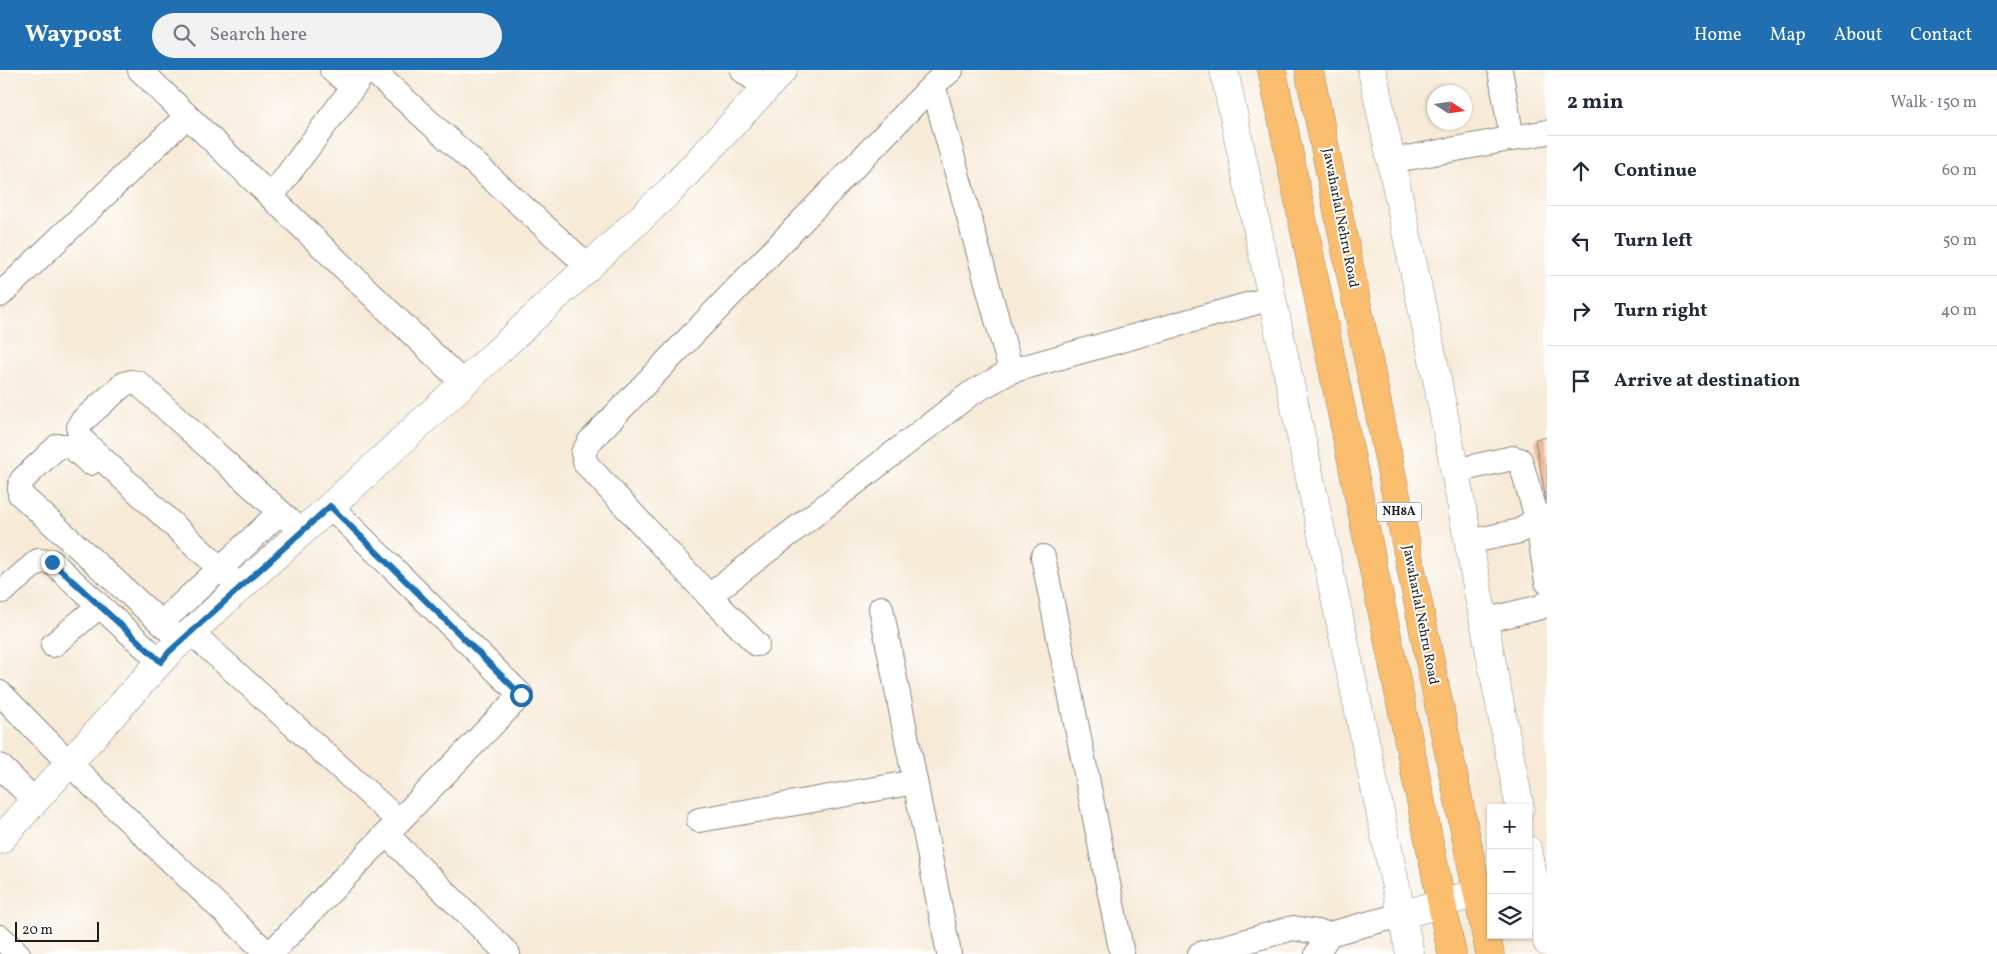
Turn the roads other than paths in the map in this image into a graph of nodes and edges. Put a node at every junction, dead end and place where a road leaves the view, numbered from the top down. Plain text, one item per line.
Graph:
1 (140, 70) edge
2 (332, 70) edge
3 (372, 70) edge
4 (742, 70) edge
5 (951, 70) edge
6 (1224, 70) edge
7 (1272, 70) edge
8 (1309, 70) edge
9 (1372, 70) edge
10 (1500, 70) edge
11 (360, 78) edge
12 (774, 79) edge
13 (932, 85) junction
14 (187, 116) junction
15 (1547, 132) edge
16 (1512, 139) junction
17 (1391, 161) junction
18 (271, 197) junction
19 (589, 266) junction
20 (0, 295) edge
21 (1272, 298) junction
22 (1011, 371) junction
23 (463, 383) junction
24 (1454, 471) junction
25 (330, 506) junction
26 (280, 512) junction
27 (1542, 517) edge
28 (302, 532) junction
29 (1468, 542) junction
30 (1043, 557) dead end
31 (217, 571) junction
32 (1547, 582) edge
33 (238, 590) junction
34 (3, 591) dead end
35 (709, 596) junction
36 (1547, 603) edge
37 (99, 606) junction
38 (881, 608) dead end
39 (1483, 621) junction
40 (161, 623) junction
41 (186, 637) junction
42 (757, 644) dead end
43 (53, 645) dead end
44 (161, 662) junction
45 (0, 693) edge
46 (70, 763) junction
47 (0, 766) edge
48 (915, 782) junction
49 (35, 800) junction
50 (1519, 804) edge
51 (699, 820) dead end
52 (392, 828) junction
53 (0, 840) edge
54 (1532, 864) edge
55 (1536, 877) edge
56 (1484, 891) edge
57 (1442, 904) junction
58 (1401, 915) junction
59 (1329, 934) junction
60 (0, 937) edge
61 (1547, 942) edge
62 (18, 954) edge
63 (269, 954) edge
64 (508, 954) edge
65 (949, 954) edge
66 (1122, 954) edge
67 (1200, 954) edge
68 (1317, 954) edge
69 (1410, 954) edge
70 (1452, 954) edge
71 (1490, 954) edge

1 - 14 street
2 - 11 street
3 - 19 street
4 - 12 street
5 - 13 street
6 - 21 street
7 - 57 main road, NH8A
8 - 56 main road, Jawaharlal Nehru Road / NH8A
9 - 17 street
10 - 16 street
11 - 18 street
12 - 19 street
13 - 22 street
13 - 35 street
14 - 18 street
14 - 20 street
15 - 16 street
16 - 17 street
17 - 24 street
18 - 23 street
19 - 23 street
21 - 22 street
21 - 58 street
22 - 35 street
23 - 25 street
24 - 27 street
24 - 29 street
25 - 28 street
25 - 52 street
26 - 28 street
26 - 31 street
26 - 31 street
27 - 29 street
27 - 32 street
28 - 33 street
29 - 39 street
30 - 66 street
31 - 33 street
31 - 40 street
31 - 40 street
33 - 41 street
34 - 37 street
35 - 42 street
36 - 39 street
37 - 43 street
37 - 44 street
38 - 48 street
39 - 50 street
40 - 41 street
41 - 44 street
41 - 52 street
44 - 46 street
45 - 46 street
46 - 49 street
46 - 63 street
47 - 49 street
48 - 51 street
48 - 65 street
49 - 53 street
52 - 63 street
52 - 64 street
54 - 55 street
55 - 61 street
56 - 57 street
56 - 71 main road, Jawaharlal Nehru Road / NH8A
57 - 58 street
57 - 70 main road, NH8A
58 - 59 street
58 - 69 street
59 - 67 street
59 - 68 street
60 - 62 street

